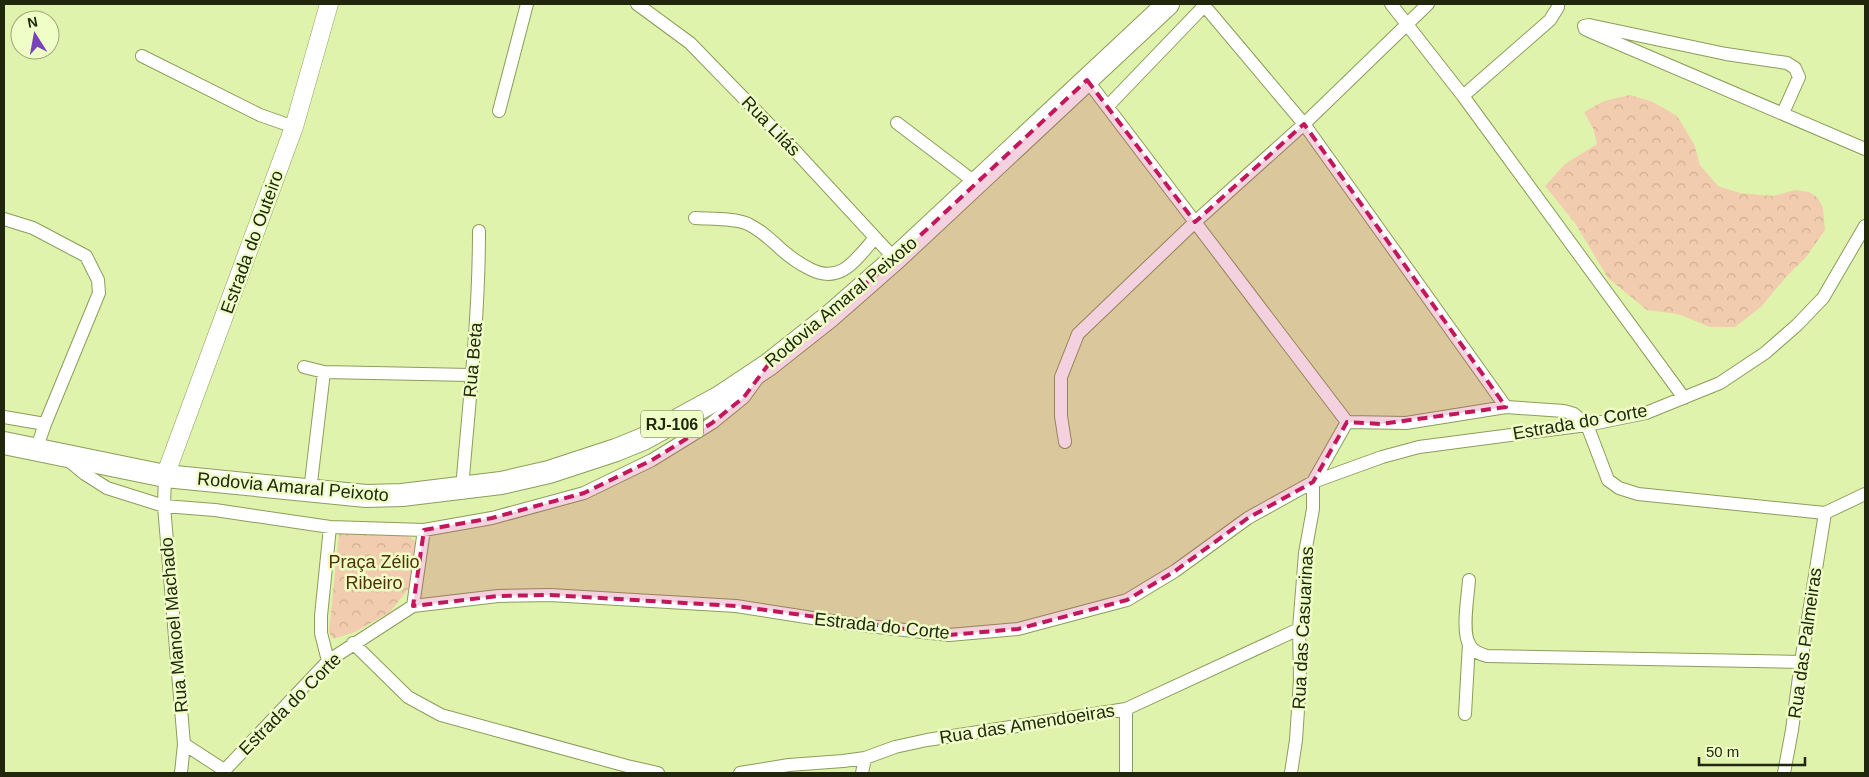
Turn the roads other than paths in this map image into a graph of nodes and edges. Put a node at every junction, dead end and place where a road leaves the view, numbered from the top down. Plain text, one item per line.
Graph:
1 (329, 4) edge
2 (527, 4) edge
3 (638, 4) edge
4 (1168, 4) edge
5 (1204, 4) edge
6 (1391, 4) edge
7 (1428, 4) edge
8 (1558, 4) edge
9 (1406, 24) junction
10 (142, 56) dead end
11 (1087, 80) junction
12 (1462, 96) junction
13 (1108, 106) junction
14 (498, 111) dead end
15 (1783, 113) junction
16 (897, 123) dead end
17 (1304, 124) junction
18 (294, 127) junction
19 (1865, 148) edge
20 (976, 183) junction
21 (695, 218) dead end
22 (4, 219) edge
23 (1194, 222) junction
24 (1865, 226) edge
25 (479, 231) dead end
26 (875, 238) junction
27 (895, 259) junction
28 (768, 365) junction
29 (304, 367) dead end
30 (324, 372) junction
31 (471, 375) junction
32 (1684, 398) junction
33 (1506, 407) junction
34 (4, 417) edge
35 (1347, 422) junction
36 (45, 424) junction
37 (1587, 425) junction
38 (1065, 442) dead end
39 (4, 443) edge
40 (36, 450) junction
41 (63, 455) junction
42 (165, 476) junction
43 (1313, 482) junction
44 (462, 489) junction
45 (310, 492) junction
46 (1865, 494) edge
47 (164, 506) junction
48 (1825, 513) junction
49 (330, 527) junction
50 (424, 530) junction
51 (1469, 580) dead end
52 (413, 606) junction
53 (1299, 629) junction
54 (353, 643) junction
55 (1469, 643) junction
56 (328, 661) junction
57 (1801, 662) junction
58 (1126, 709) junction
59 (1466, 714) dead end
60 (184, 744) junction
61 (865, 758) junction
62 (223, 772) edge
63 (181, 773) edge
64 (658, 773) edge
65 (740, 773) edge
66 (862, 773) edge
67 (1126, 773) edge
68 (1291, 773) edge
69 (1784, 773) edge

1 - 18 street, Estrada do Outeiro
2 - 14 street
3 - 26 street, Rua Lilás
4 - 11 highway, Rodovia Amaral Peixoto / RJ-106
5 - 13 street
5 - 17 street
6 - 9 street
7 - 9 street
8 - 12 street
9 - 12 street
9 - 17 street
10 - 18 street
11 - 13 street
11 - 20 highway, Rodovia Amaral Peixoto / RJ-106
12 - 32 street
13 - 23 street
15 - 15 street
15 - 19 street
16 - 20 street
17 - 23 street
17 - 33 street
18 - 42 street, Estrada do Outeiro
20 - 27 highway, Rodovia Amaral Peixoto / RJ-106
21 - 26 street
22 - 36 street
23 - 35 street
23 - 38 street
24 - 32 street, Estrada do Corte
25 - 31 street, Rua Beta
26 - 27 street, Rua Lilás
27 - 28 highway, Rodovia Amaral Peixoto / RJ-106
28 - 44 highway, Rodovia Amaral Peixoto / RJ-106
28 - 50 street
29 - 30 street
30 - 31 street
30 - 45 street
31 - 44 street, Rua Beta
32 - 37 street, Estrada do Corte
33 - 35 street
33 - 37 street
34 - 36 street
35 - 43 street
36 - 40 street
37 - 43 street, Estrada do Corte
37 - 48 street
39 - 40 highway, Rodovia Amaral Peixoto / RJ-106
40 - 41 highway, Rodovia Amaral Peixoto / RJ-106
41 - 42 highway, Rodovia Amaral Peixoto / RJ-106
41 - 47 street
42 - 45 highway, Rodovia Amaral Peixoto / RJ-106
42 - 47 street, Rua Manoel Machado
43 - 52 street, Estrada do Corte
43 - 53 street, Rua das Casuarinas
44 - 45 highway, Rodovia Amaral Peixoto / RJ-106
46 - 48 street
47 - 49 street
47 - 60 street, Rua Manoel Machado
48 - 57 street, Rua das Palmeiras
49 - 50 street
49 - 56 street
50 - 52 street
51 - 55 street
52 - 54 street, Estrada do Corte
53 - 58 street, Rua das Amendoeiras
53 - 68 street, Rua das Casuarinas
54 - 56 street, Estrada do Corte
54 - 64 street
55 - 57 street
55 - 59 street
56 - 62 street, Estrada do Corte
57 - 69 street, Rua das Palmeiras
58 - 61 street, Rua das Amendoeiras
58 - 67 street
60 - 62 street
60 - 63 street, Rua Manoel Machado
61 - 65 street, Rua das Amendoeiras
61 - 66 street

